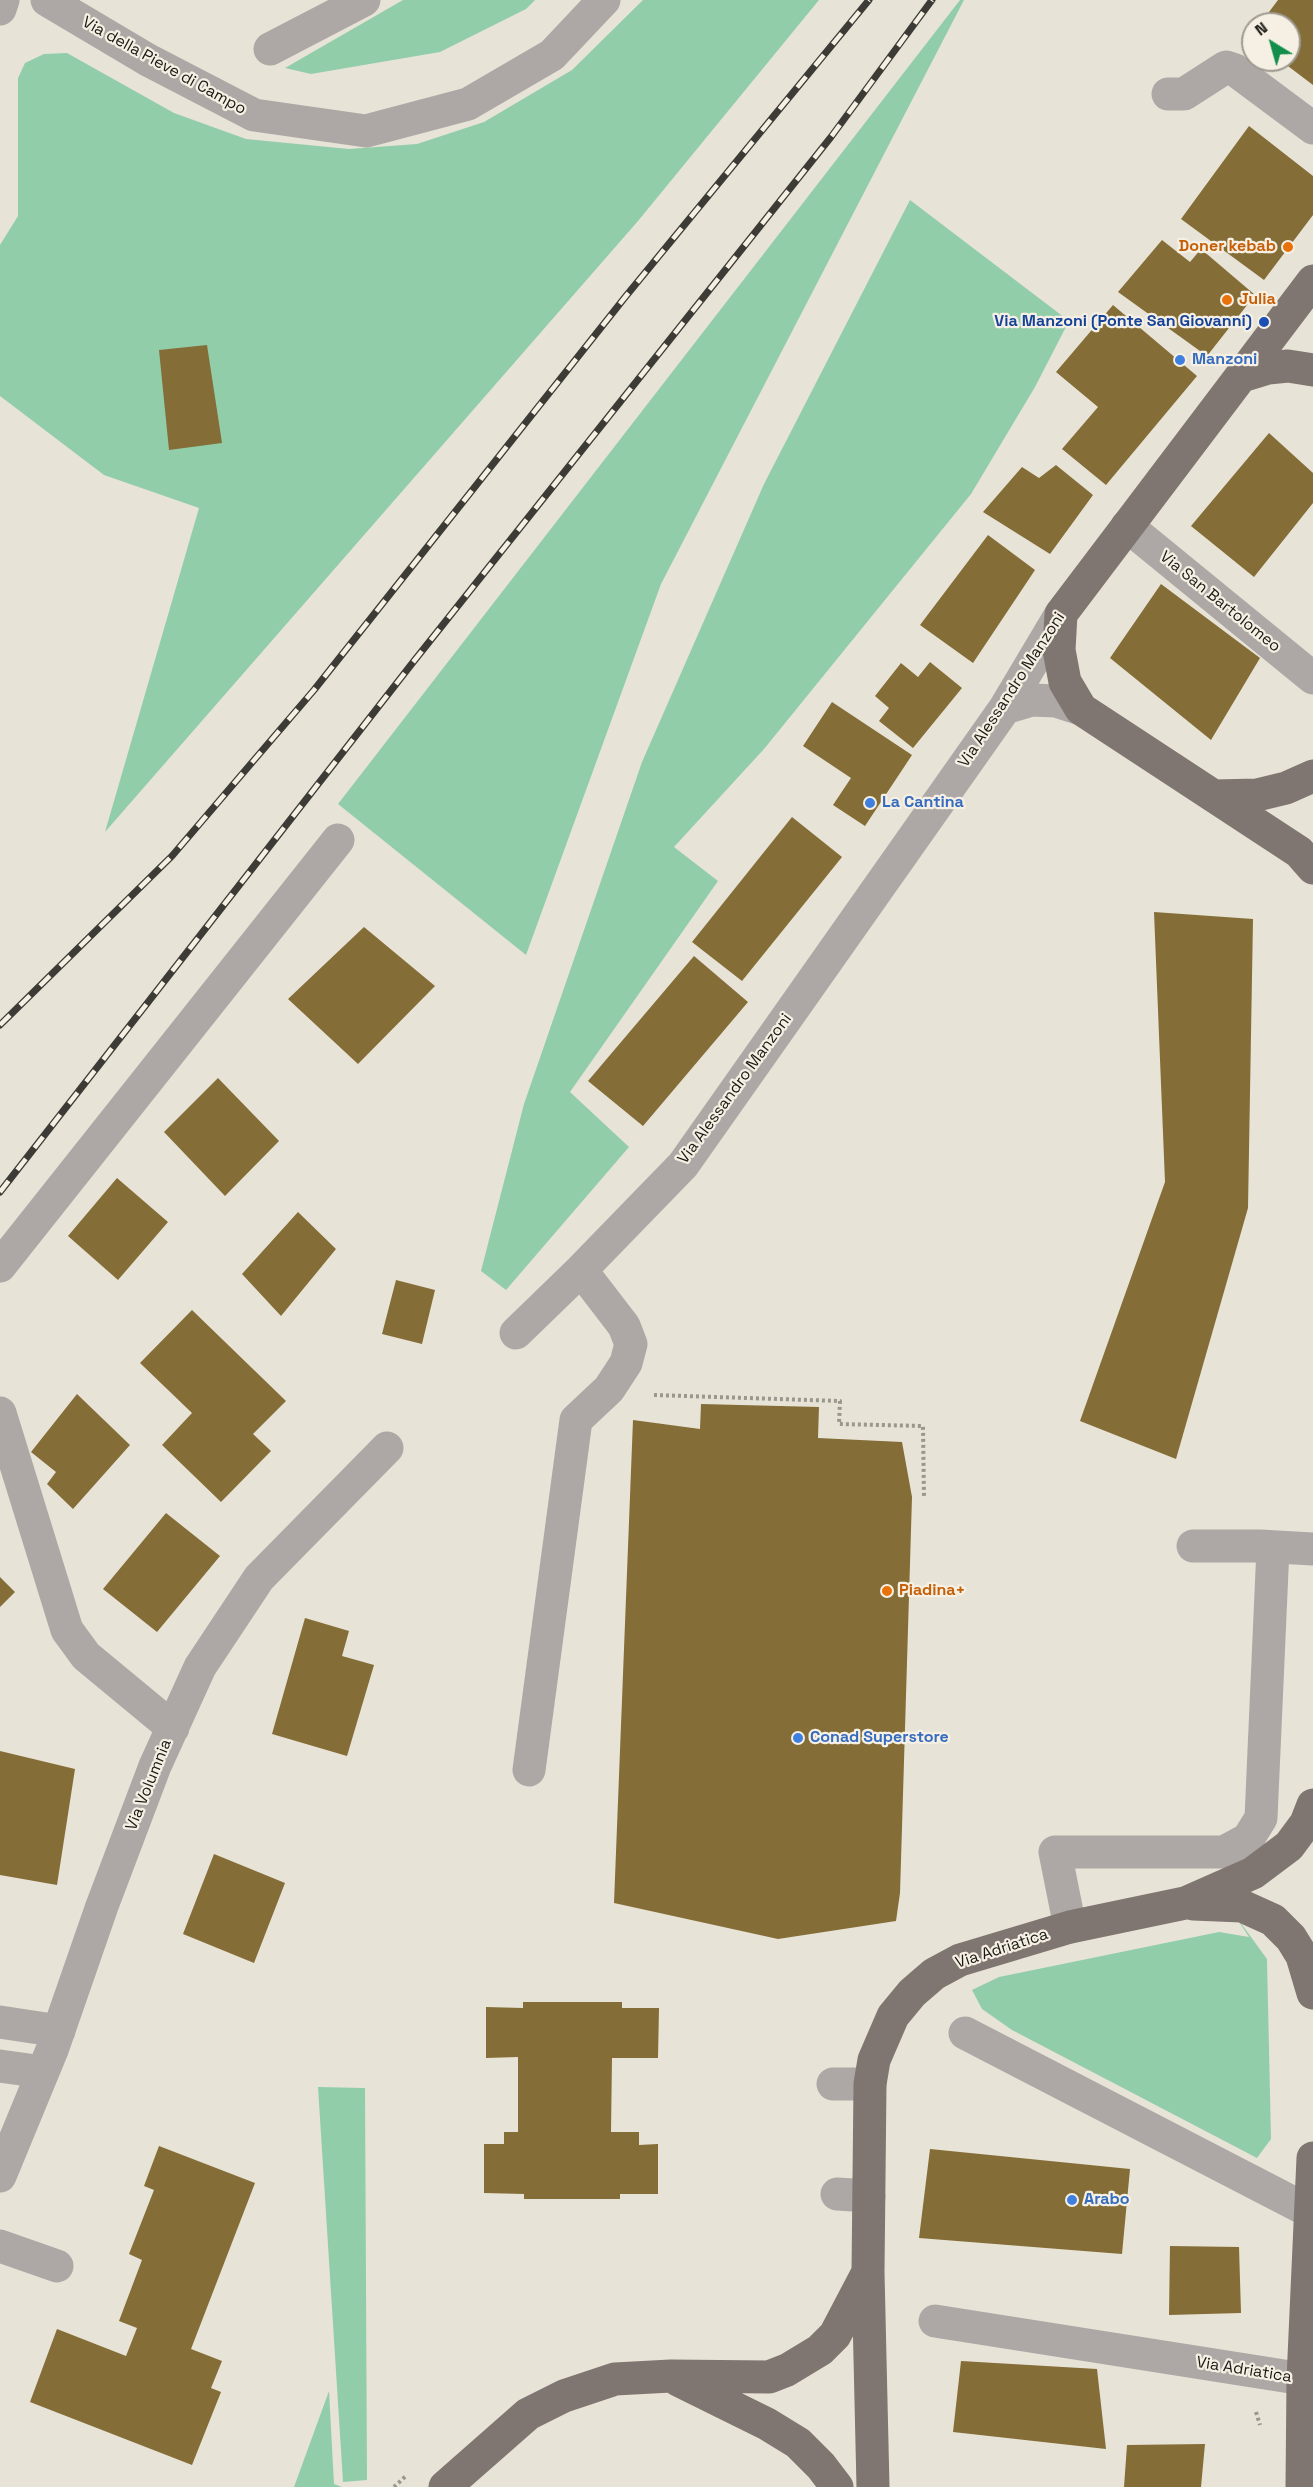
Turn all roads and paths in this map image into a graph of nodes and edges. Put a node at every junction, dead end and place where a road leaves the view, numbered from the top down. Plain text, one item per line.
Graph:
1 (3, 0) edge
2 (47, 0) edge
3 (364, 0) edge
4 (604, 0) edge
5 (0, 9) edge
6 (270, 49) dead end
7 (1168, 94) dead end
8 (1313, 128) edge
9 (1313, 282) edge
10 (1313, 370) edge
11 (1242, 376) junction
12 (1127, 526) junction
13 (1061, 614) junction
14 (1313, 678) edge
15 (1005, 708) junction
16 (1081, 709) junction
17 (1313, 776) edge
18 (1214, 796) junction
19 (338, 840) dead end
20 (1313, 868) edge
21 (0, 1266) edge
22 (581, 1270) junction
23 (516, 1333) dead end
24 (605, 1393) junction
25 (0, 1413) edge
26 (387, 1448) dead end
27 (924, 1497) dead end
28 (1193, 1546) dead end
29 (1273, 1548) junction
30 (1313, 1549) edge
31 (173, 1728) junction
32 (529, 1770) dead end
33 (1313, 1805) edge
34 (1185, 1904) junction
35 (1070, 1928) junction
36 (1313, 1993) edge
37 (0, 2022) edge
38 (58, 2031) junction
39 (965, 2033) dead end
40 (0, 2066) edge
41 (43, 2072) junction
42 (833, 2084) dead end
43 (870, 2084) junction
44 (1313, 2158) edge
45 (0, 2176) edge
46 (1311, 2212) junction
47 (0, 2246) edge
48 (57, 2266) dead end
49 (868, 2272) junction
50 (935, 2321) dead end
51 (671, 2376) junction
52 (1303, 2379) junction
53 (1310, 2483) edge
54 (445, 2487) edge
55 (837, 2487) edge
56 (873, 2487) edge

1 - 5 street
2 - 4 street, Via della Pieve di Campo
3 - 6 street
7 - 8 street
9 - 11 main road, Via Alessandro Manzoni
10 - 11 main road
11 - 12 main road, Via Alessandro Manzoni
12 - 13 main road, Via Alessandro Manzoni
12 - 14 street, Via San Bartolomeo
13 - 15 street, Via Alessandro Manzoni
13 - 16 main road
15 - 16 street
15 - 22 street, Via Alessandro Manzoni
16 - 18 main road
17 - 18 main road
18 - 20 main road
19 - 21 street
22 - 23 street
22 - 24 street
24 - 27 path
24 - 32 street
25 - 31 street
26 - 31 street, Via Volumnia
28 - 29 street
29 - 30 street
29 - 35 street
31 - 38 street, Via Volumnia
33 - 34 main road, Via Adriatica
34 - 35 main road, Via Adriatica
34 - 36 main road
35 - 43 main road, Via Adriatica
37 - 38 street
38 - 41 street, Via Volumnia
39 - 46 street
40 - 41 street
41 - 45 street, Via Volumnia
42 - 43 street
43 - 49 main road, Via Adriatica
44 - 46 main road, Via Adriatica
46 - 52 main road, Via Adriatica
47 - 48 street
49 - 51 main road, Via Adriatica
49 - 56 main road, Via Adriatica
50 - 52 street, Via Adriatica
51 - 54 main road, Via Adriatica
51 - 55 main road
52 - 53 main road, Via Adriatica

